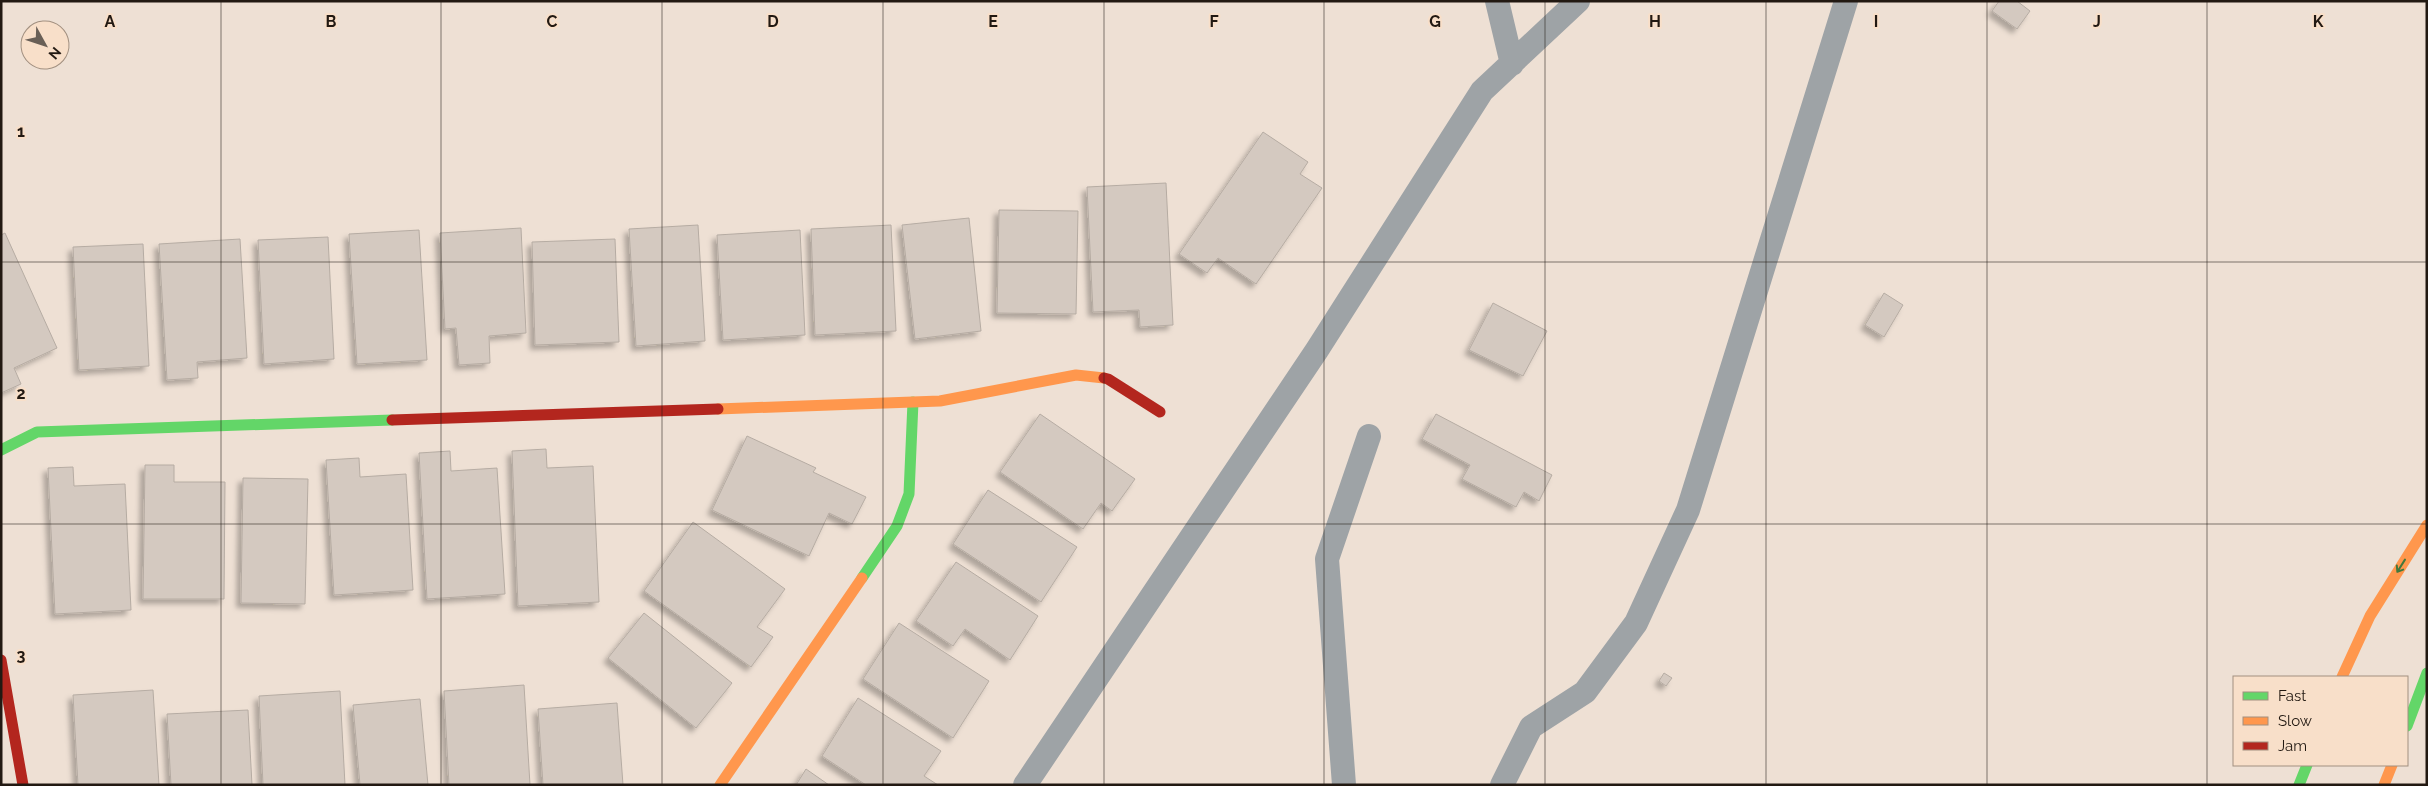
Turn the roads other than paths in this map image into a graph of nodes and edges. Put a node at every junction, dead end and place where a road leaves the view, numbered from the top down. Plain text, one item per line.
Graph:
1 (1497, 1) edge
2 (1846, 1) edge
3 (1573, 4) edge
4 (1512, 64) junction
5 (913, 402) junction
6 (1160, 412) dead end
7 (1370, 436) dead end
8 (1, 450) edge
9 (2427, 525) edge
10 (1, 660) edge
11 (2427, 673) edge
12 (2342, 676) edge
13 (2408, 723) edge
14 (2307, 766) edge
15 (2392, 766) edge
16 (23, 785) edge
17 (720, 785) edge
18 (1025, 785) edge
19 (1344, 785) edge
20 (1502, 785) edge
21 (2299, 785) edge
22 (2384, 785) edge

1 - 4 lane
2 - 20 lane
3 - 4 lane
4 - 18 lane
5 - 6 street
5 - 8 street
5 - 17 street
7 - 19 lane
9 -> 12 street
10 - 16 street
11 - 13 street
14 - 21 street
15 - 22 street

